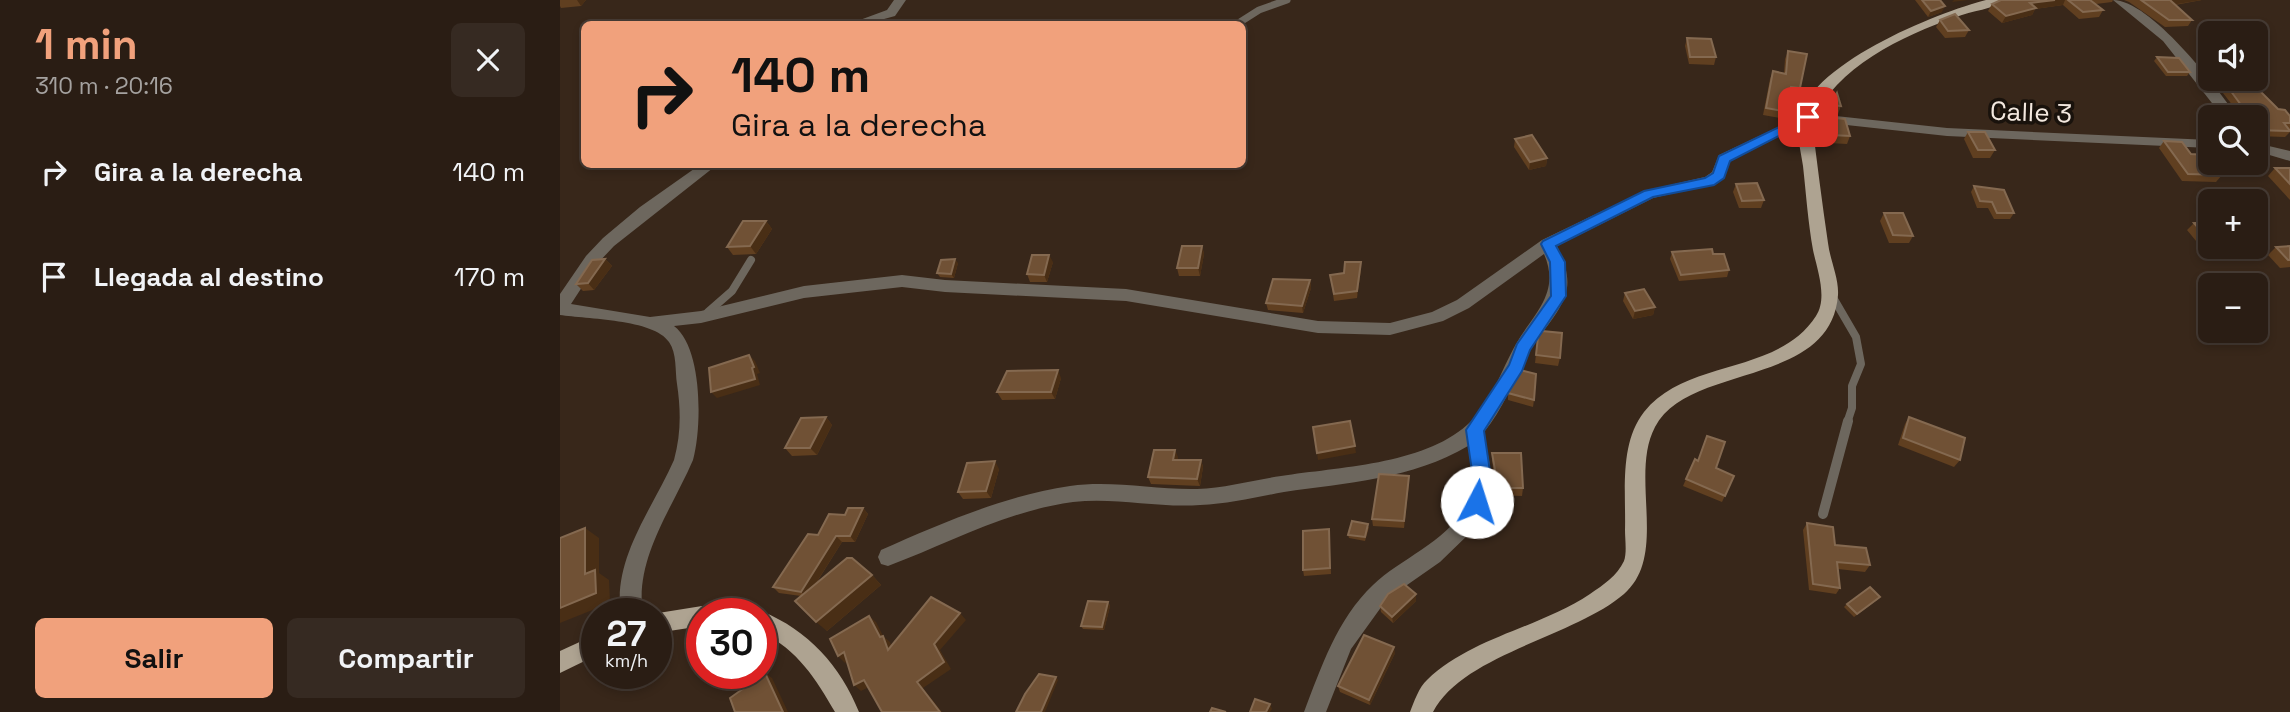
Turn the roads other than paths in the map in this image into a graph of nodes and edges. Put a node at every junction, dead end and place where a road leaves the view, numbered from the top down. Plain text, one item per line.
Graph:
1 (900, 0) edge
2 (1287, 0) edge
3 (2000, 0) edge
4 (2119, 0) edge
5 (865, 21) edge
6 (1241, 21) edge
7 (2220, 105) edge
8 (1808, 117) junction
9 (2198, 143) edge
10 (2268, 150) edge
11 (2290, 156) edge
12 (705, 168) edge
13 (1548, 244) junction
14 (751, 260) dead end
15 (1830, 292) junction
16 (560, 308) edge
17 (701, 317) junction
18 (649, 323) junction
19 (1475, 430) junction
20 (1823, 514) dead end
21 (888, 557) dead end
22 (629, 598) edge
23 (777, 627) edge
24 (581, 652) edge
25 (560, 662) edge
26 (848, 712) edge
27 (1315, 712) edge
28 (1421, 712) edge

1 - 5 street
2 - 6 lane
3 - 8 main road
4 - 7 street
8 - 9 street, Calle 3
8 - 13 street
8 - 15 main road
10 - 11 street
12 - 16 street
13 - 17 street
13 - 19 street
14 - 17 lane
15 - 20 lane
15 - 28 main road
16 - 18 street
17 - 18 street
18 - 22 street
19 - 21 street
19 - 27 street
23 - 26 main road
24 - 25 main road

